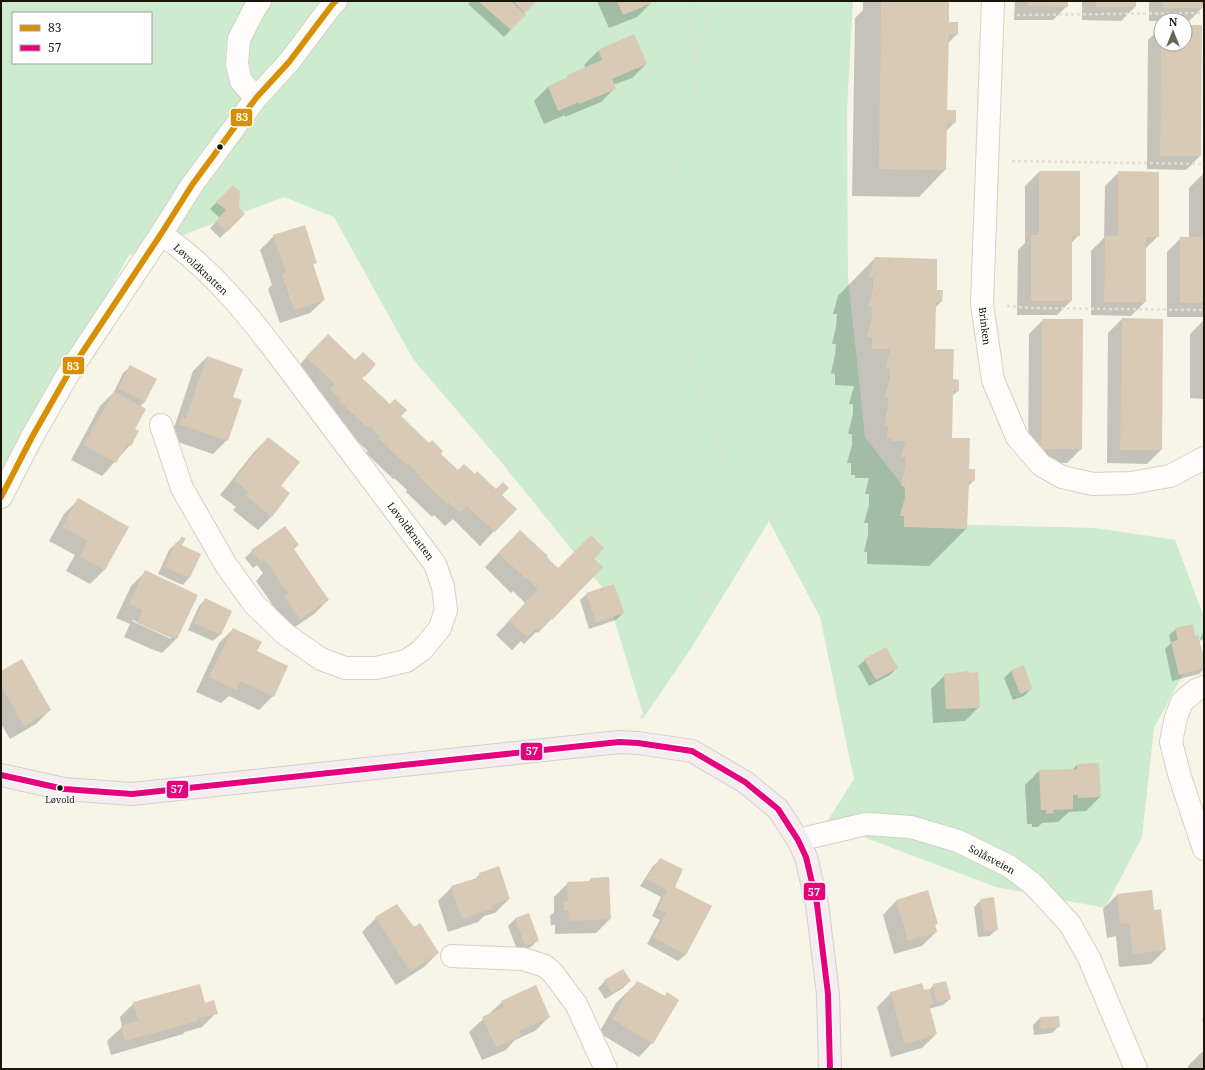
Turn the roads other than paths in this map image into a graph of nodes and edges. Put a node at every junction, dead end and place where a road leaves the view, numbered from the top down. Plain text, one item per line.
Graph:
1 (260, 1) edge
2 (336, 1) edge
3 (993, 8) edge
4 (256, 98) junction
5 (161, 234) junction
6 (161, 425) dead end
7 (1204, 458) edge
8 (1, 497) edge
9 (1204, 686) edge
10 (1, 775) edge
11 (798, 840) junction
12 (1204, 849) edge
13 (452, 956) dead end
14 (1130, 1065) edge
15 (606, 1069) edge
16 (830, 1069) edge

1 - 4 street
2 - 4 street
3 - 7 street, Brinken
4 - 5 street
5 - 6 street, Løvoldknatten
5 - 8 street
9 - 12 street
10 - 11 main road
11 - 14 street, Solåsveien
11 - 16 main road
13 - 15 street

